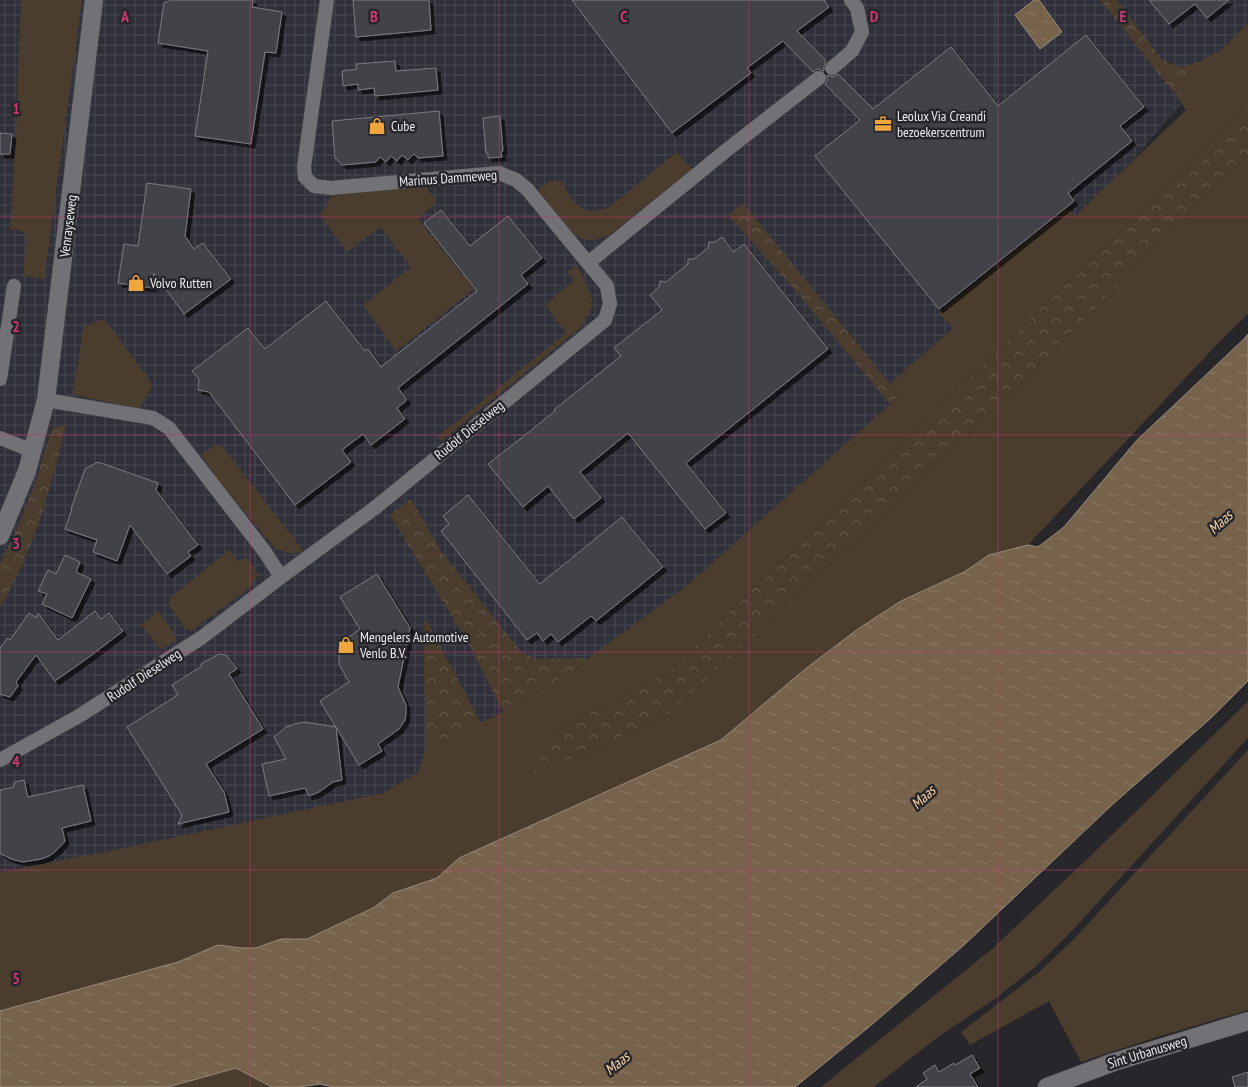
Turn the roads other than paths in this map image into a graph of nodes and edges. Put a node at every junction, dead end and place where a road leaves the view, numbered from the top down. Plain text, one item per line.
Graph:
1 (94, 0) edge
2 (327, 0) edge
3 (851, 0) edge
4 (832, 68) dead end
5 (819, 78) dead end
6 (588, 263) junction
7 (14, 286) dead end
8 (0, 380) edge
9 (46, 400) junction
10 (0, 438) edge
11 (33, 451) junction
12 (0, 536) edge
13 (281, 577) junction
14 (0, 760) edge
15 (1248, 1021) edge
16 (1047, 1087) edge

1 - 9 street, Venrayseweg
2 - 6 street, Marinus Dammeweg
3 - 4 street
5 - 6 street
6 - 13 street, Rudolf Dieselweg
7 - 8 street
9 - 11 street, Venrayseweg
9 - 13 street
10 - 11 street
11 - 12 street, Venrayseweg
13 - 14 street, Rudolf Dieselweg
15 - 16 street, Sint Urbanusweg

